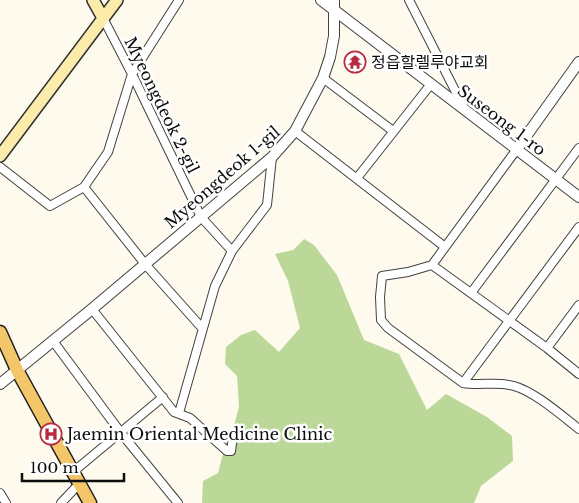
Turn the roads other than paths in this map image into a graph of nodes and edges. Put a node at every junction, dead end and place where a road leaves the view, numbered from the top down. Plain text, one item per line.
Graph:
1 (93, 0) edge
2 (117, 0) edge
3 (179, 0) edge
4 (321, 0) edge
5 (409, 0) edge
6 (335, 5) edge
7 (104, 18) junction
8 (579, 62) edge
9 (132, 74) junction
10 (323, 78) junction
11 (431, 84) junction
12 (464, 110) junction
13 (393, 131) junction
14 (296, 132) junction
15 (579, 148) edge
16 (517, 149) junction
17 (0, 156) edge
18 (272, 158) junction
19 (0, 168) edge
20 (357, 178) junction
21 (556, 179) junction
22 (84, 187) junction
23 (579, 197) edge
24 (201, 217) junction
25 (579, 228) edge
26 (445, 247) junction
27 (232, 252) junction
28 (145, 264) junction
29 (432, 265) junction
30 (471, 293) junction
31 (579, 305) edge
32 (92, 309) junction
33 (509, 321) junction
34 (202, 328) junction
35 (0, 332) edge
36 (53, 341) junction
37 (546, 348) junction
38 (17, 370) junction
39 (579, 374) edge
40 (463, 383) junction
41 (0, 384) edge
42 (163, 397) junction
43 (179, 414) junction
44 (579, 429) edge
45 (121, 433) junction
46 (233, 437) dead end
47 (73, 472) junction
48 (79, 484) junction
49 (0, 493) edge
50 (6, 503) edge
51 (61, 503) edge
52 (90, 503) edge
53 (178, 503) edge

1 - 7 main road
2 - 7 main road
3 - 9 street
4 - 6 street, Suseong 1-ro
5 - 12 street
6 - 10 street, Myeongdeok 1-gil
6 - 11 street, Suseong 1-ro
7 - 9 street, Myeongdeok 2-gil
7 - 17 main road
8 - 16 street
9 - 22 street
9 - 24 street, Myeongdeok 2-gil
10 - 13 street
10 - 14 street, Myeongdeok 1-gil
11 - 12 street, Suseong 1-ro
11 - 13 street
12 - 16 street, Suseong 1-ro
13 - 20 street
14 - 18 street, Myeongdeok 1-gil
14 - 20 street
15 - 21 street
16 - 21 street, Suseong 1-ro
16 - 26 street
18 - 24 street, Myeongdeok 1-gil
18 - 27 street
19 - 22 street
20 - 26 street
21 - 23 street, Suseong 1-ro
21 - 30 street
22 - 28 street
24 - 27 street, Myeongdeok 2-gil
24 - 28 street, Myeongdeok 1-gil
25 - 33 street
26 - 29 street
27 - 34 street
28 - 32 street, Myeongdeok 1-gil
28 - 34 street
29 - 30 street
29 - 40 street
30 - 33 street
31 - 37 street
32 - 36 street, Myeongdeok 1-gil
32 - 42 street
33 - 37 street
33 - 40 street
34 - 43 street
35 - 38 main road
36 - 38 street, Myeongdeok 1-gil
36 - 45 street
37 - 39 street
38 - 41 street, Myeongdeok 1-gil
38 - 47 main road
40 - 44 street
42 - 43 street
42 - 45 street
43 - 46 street
45 - 47 street
45 - 53 street
47 - 48 main road
48 - 51 street
48 - 52 main road
49 - 50 street

